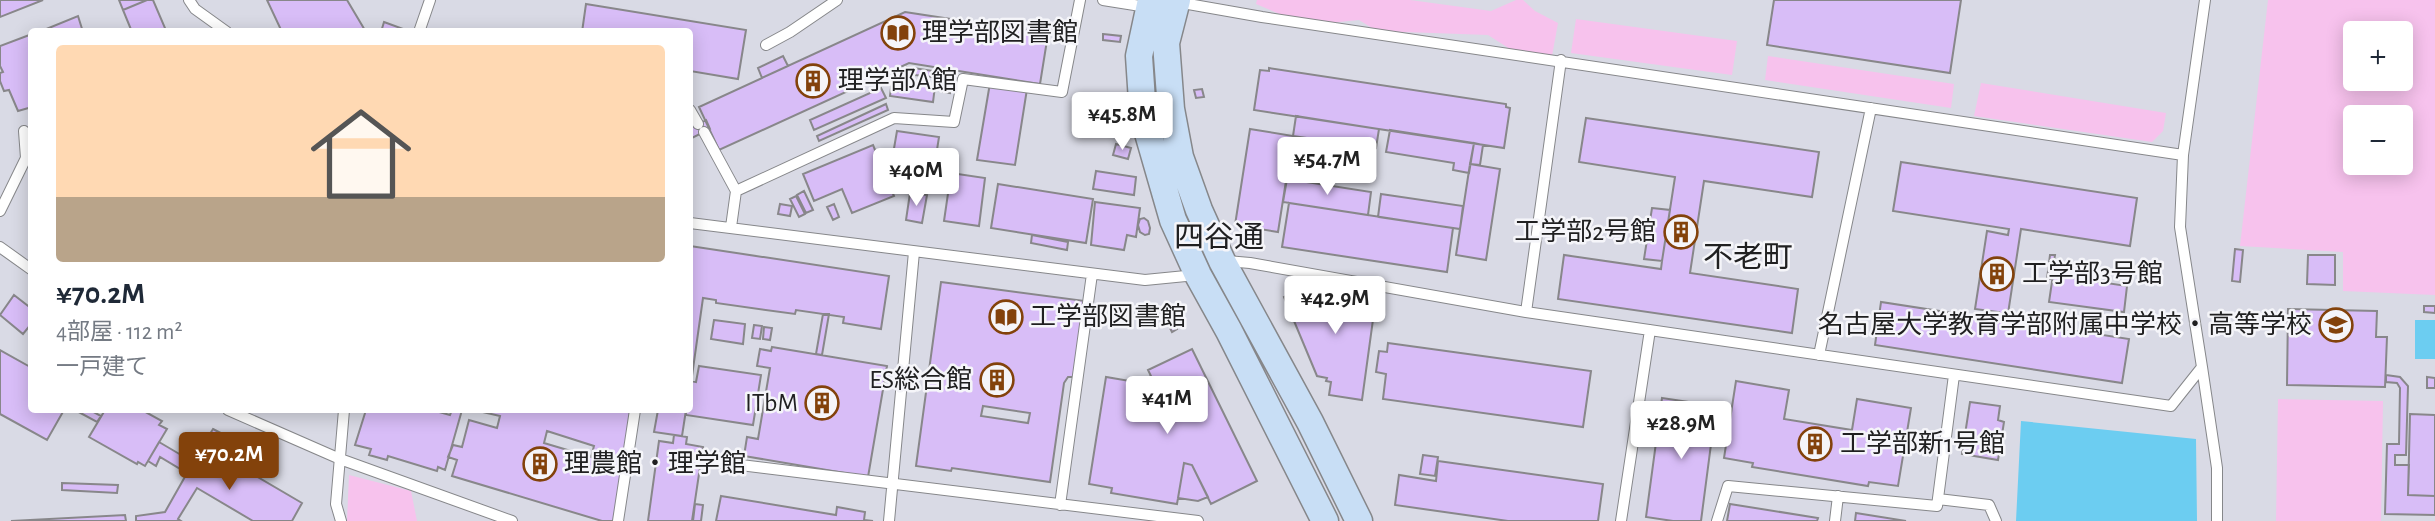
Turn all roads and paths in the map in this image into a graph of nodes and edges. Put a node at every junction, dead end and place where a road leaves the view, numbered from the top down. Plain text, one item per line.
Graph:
1 (189, 0) edge
2 (430, 0) edge
3 (837, 0) edge
4 (1080, 0) edge
5 (1103, 0) edge
6 (2205, 0) edge
7 (1164, 2) edge
8 (1221, 4) edge
9 (221, 28) edge
10 (420, 28) edge
11 (766, 45) dead end
12 (1560, 60) junction
13 (1871, 108) junction
14 (693, 115) edge
15 (24, 131) dead end
16 (2183, 155) junction
17 (736, 191) junction
18 (0, 211) edge
19 (693, 223) edge
20 (731, 227) junction
21 (0, 247) edge
22 (914, 253) junction
23 (1222, 261) junction
24 (28, 267) edge
25 (1092, 274) junction
26 (1198, 275) junction
27 (1526, 312) junction
28 (1650, 330) junction
29 (1819, 355) junction
30 (2202, 366) junction
31 (1954, 375) junction
32 (236, 413) edge
33 (344, 413) edge
34 (635, 413) edge
35 (340, 459) junction
36 (708, 461) dead end
37 (894, 484) junction
38 (1838, 496) junction
39 (1938, 499) junction
40 (1060, 505) junction
41 (341, 521) edge
42 (512, 521) edge
43 (618, 521) edge
44 (890, 521) edge
45 (1198, 521) edge
46 (1325, 521) edge
47 (1359, 521) edge
48 (1621, 521) edge
49 (1717, 521) edge
50 (1835, 521) edge
51 (1996, 521) edge
52 (2217, 521) edge

1 - 9 lane
2 - 10 lane
3 - 11 lane
4 - 17 lane
5 - 7 lane
6 - 16 lane
7 - 8 lane
7 - 23 street
7 - 26 street
8 - 12 lane
12 - 13 lane
12 - 27 lane
13 - 16 lane
13 - 29 lane
14 - 17 lane
15 - 18 lane
16 - 30 lane
17 - 20 lane
19 - 20 lane
20 - 22 lane
21 - 24 lane
22 - 25 lane
22 - 37 lane
23 - 27 lane
23 - 47 street
25 - 26 lane
25 - 40 lane
26 - 46 street
27 - 28 lane
28 - 29 lane
28 - 48 lane
29 - 31 lane
30 - 31 lane
30 - 52 lane
31 - 39 lane
32 - 35 lane
33 - 35 lane
34 - 43 lane
35 - 41 lane
35 - 42 lane
36 - 37 lane
37 - 40 lane
37 - 44 lane
38 - 39 lane
38 - 49 lane
38 - 50 lane
39 - 51 lane
40 - 45 lane

